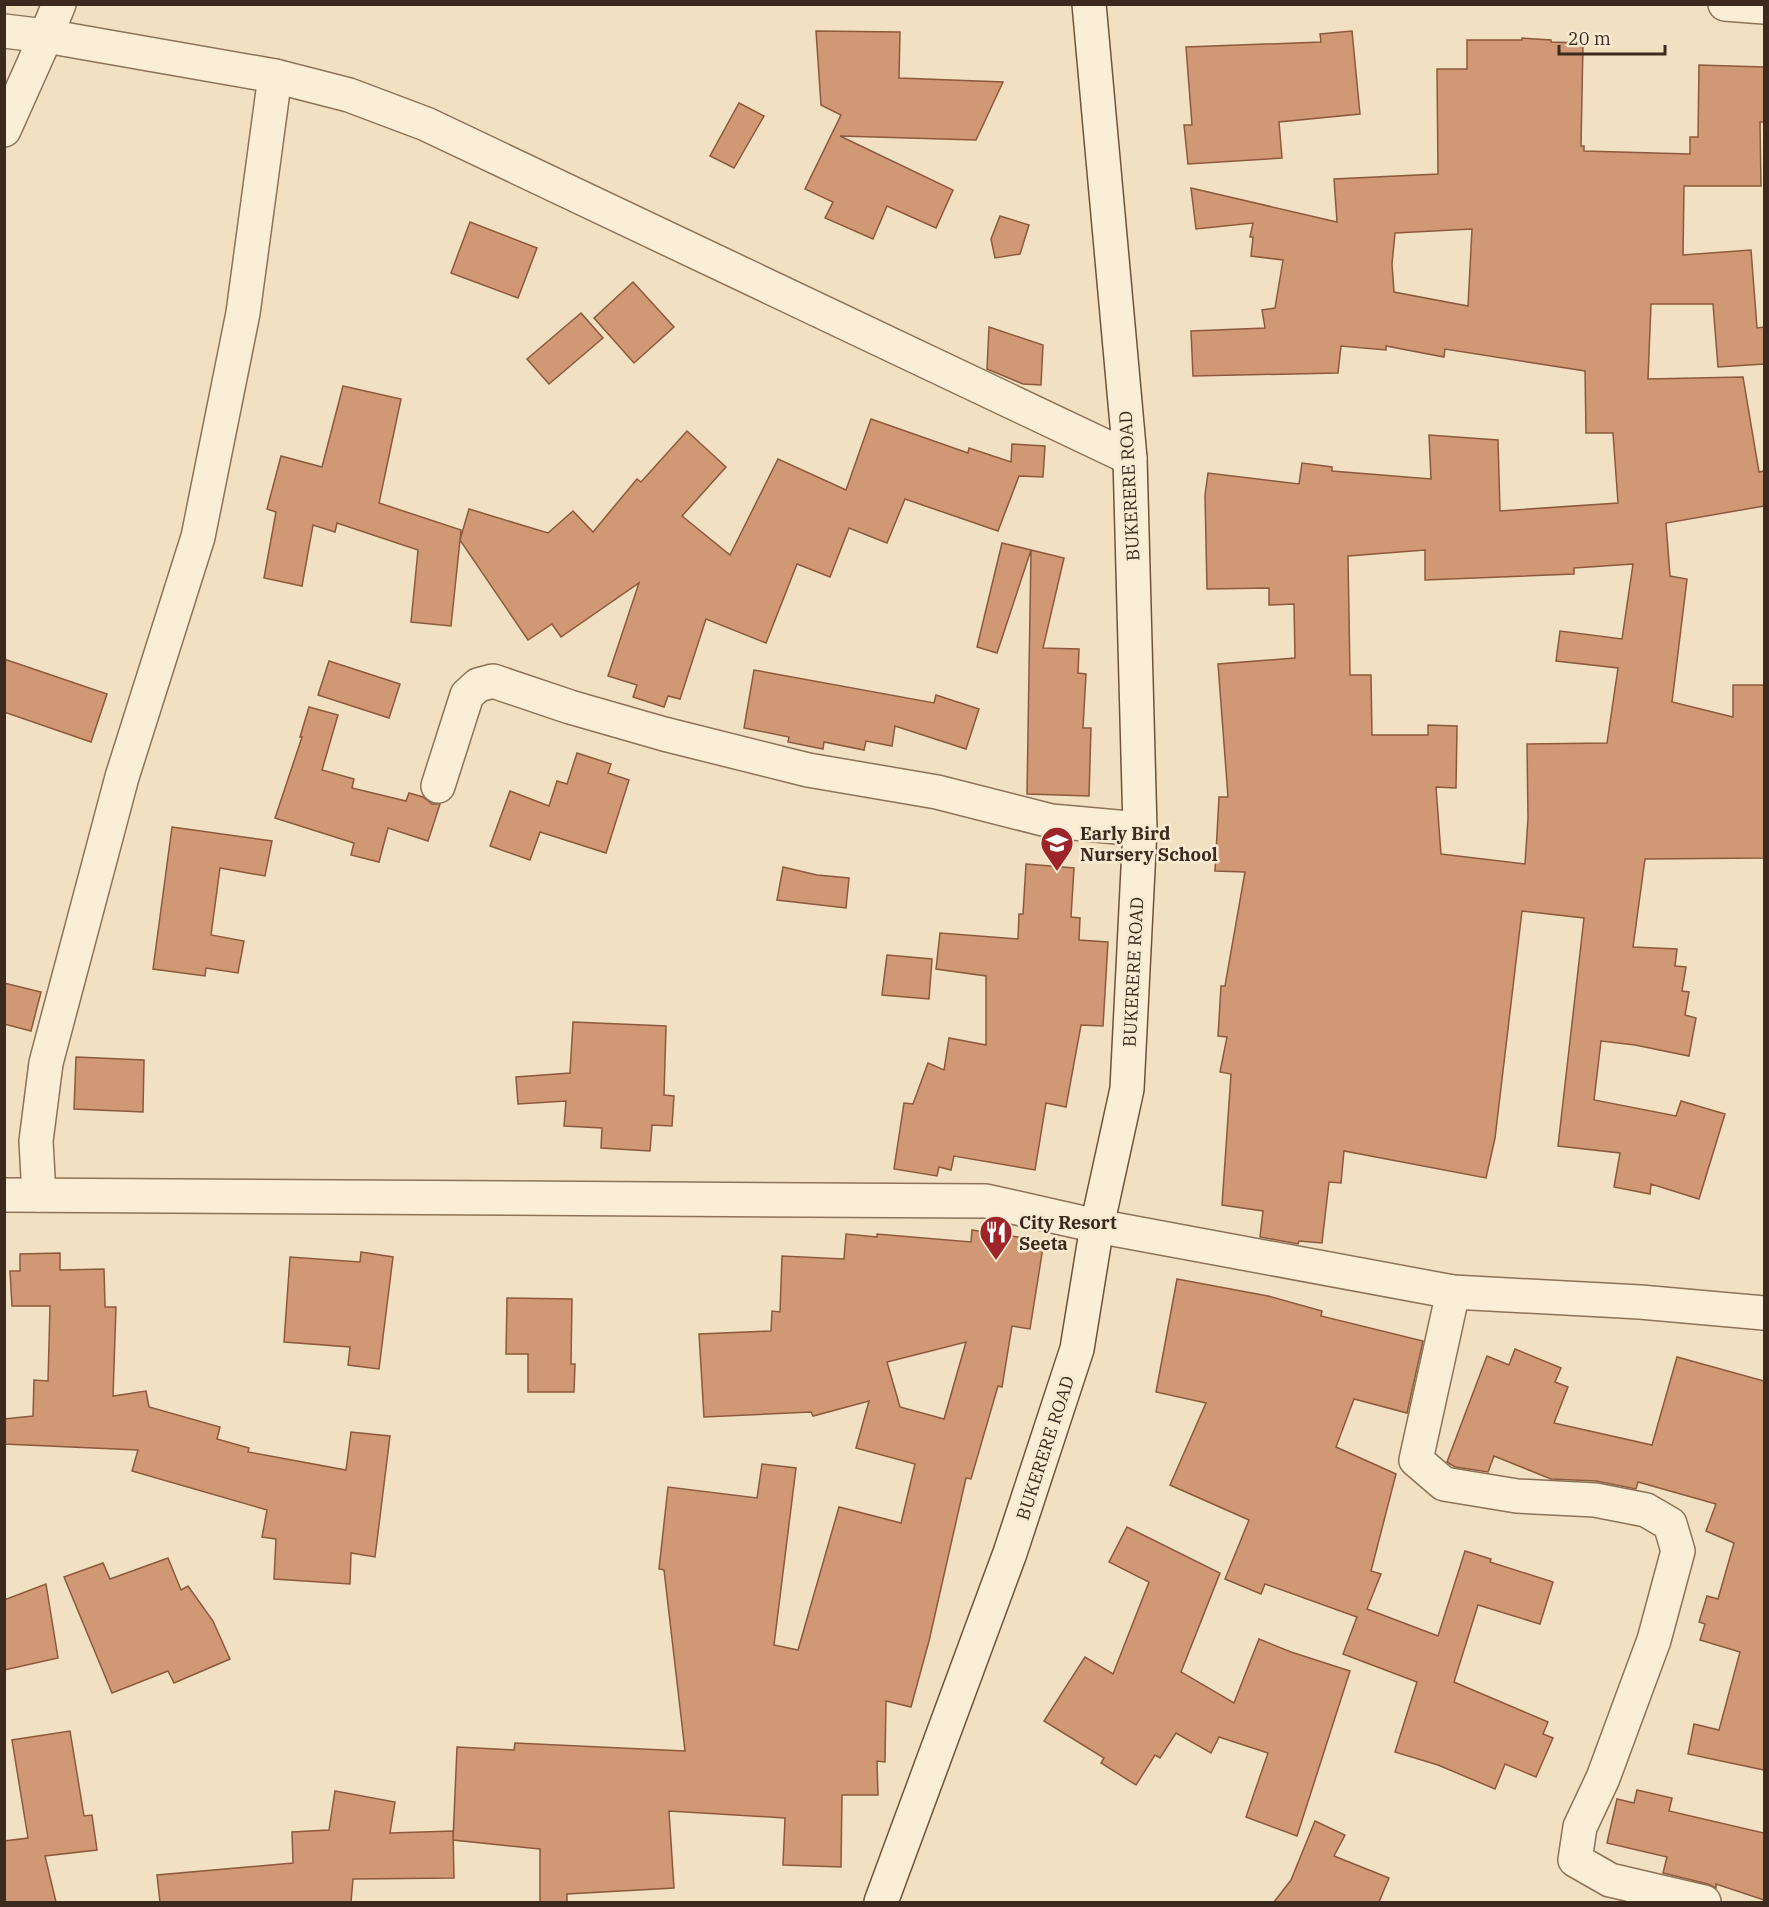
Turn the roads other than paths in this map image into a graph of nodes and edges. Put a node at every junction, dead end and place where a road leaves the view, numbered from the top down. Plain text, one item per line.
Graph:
1 (59, 4) edge
2 (1104, 4) edge
3 (1725, 4) edge
4 (1089, 5) edge
5 (1764, 7) edge
6 (4, 31) edge
7 (46, 36) junction
8 (275, 76) junction
9 (4, 130) edge
10 (1130, 458) junction
11 (438, 786) dead end
12 (1140, 829) junction
13 (4, 1195) edge
14 (39, 1195) junction
15 (1097, 1226) junction
16 (1453, 1292) junction
17 (1764, 1313) edge
18 (881, 1902) edge
19 (1704, 1902) edge

1 - 7 street
2 - 4 street
3 - 5 street
4 - 10 street, BUKERERE ROAD
6 - 7 street
7 - 8 street
7 - 9 street
8 - 10 street
8 - 14 street
10 - 12 street, BUKERERE ROAD
11 - 12 street
12 - 15 street, BUKERERE ROAD
13 - 14 street
14 - 15 street
15 - 16 street
15 - 18 street, BUKERERE ROAD
16 - 17 street
16 - 19 street

